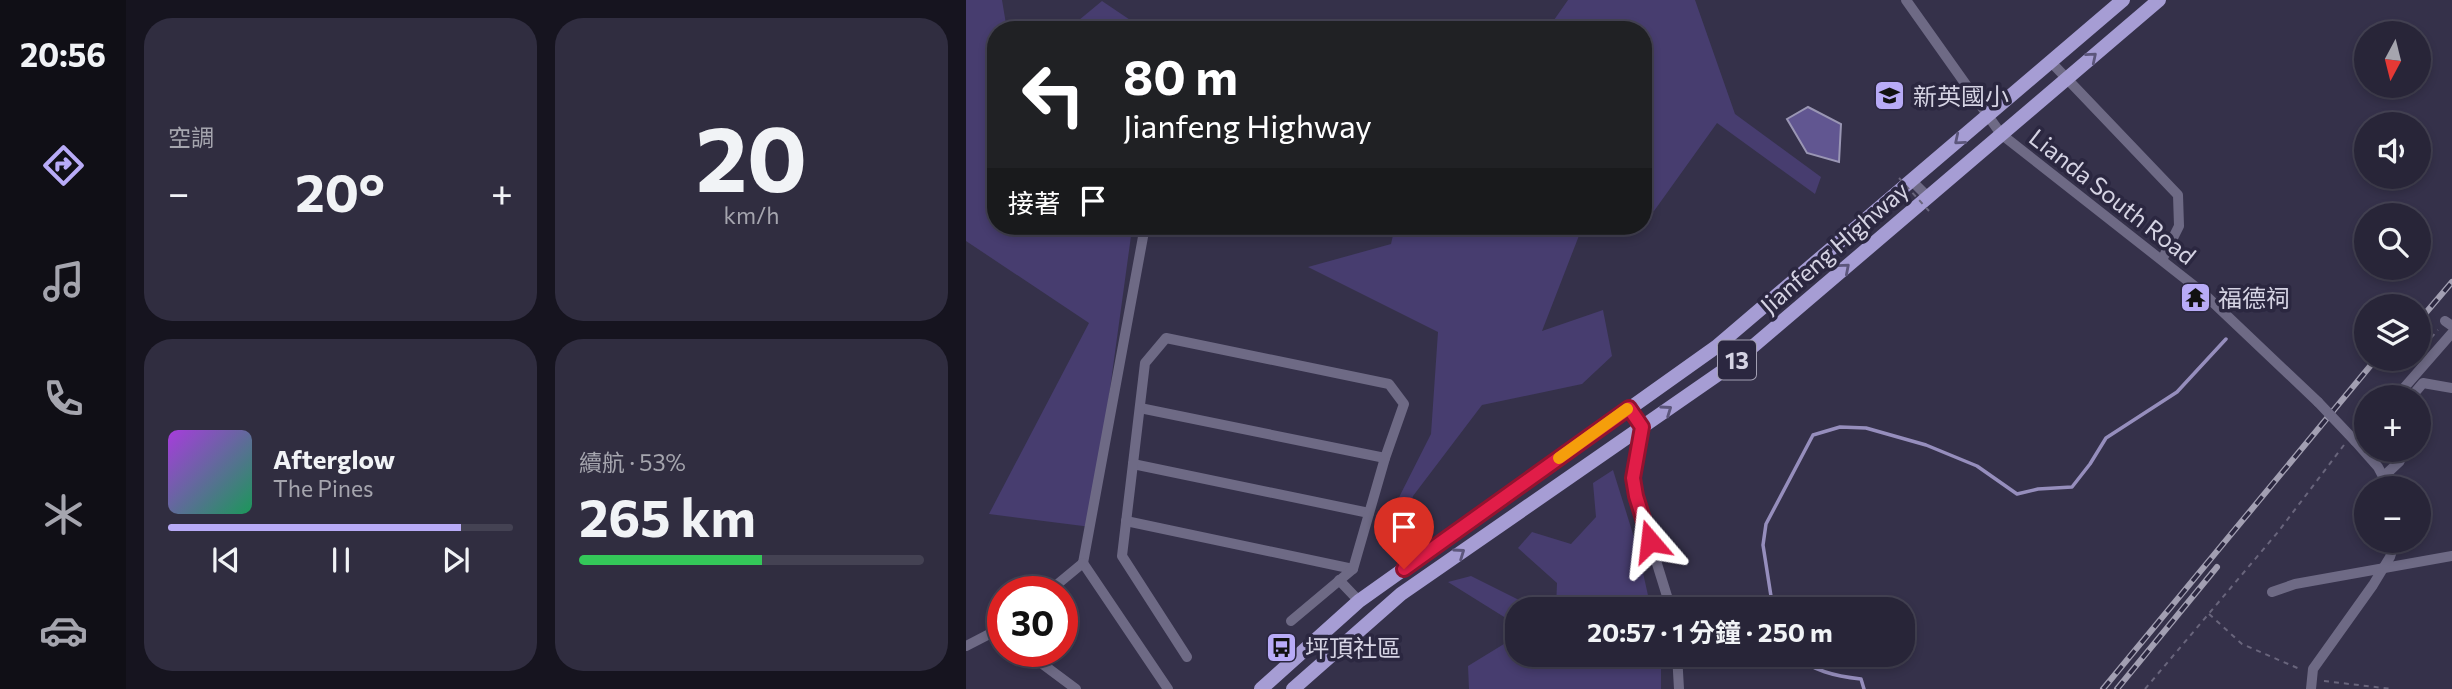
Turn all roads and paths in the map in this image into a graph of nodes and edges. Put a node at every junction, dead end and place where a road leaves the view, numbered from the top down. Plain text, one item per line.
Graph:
1 (1906, 0) edge
2 (2123, 0) edge
3 (2159, 0) edge
4 (2050, 61) junction
5 (2067, 78) junction
6 (1987, 115) junction
7 (2001, 134) junction
8 (1905, 179) junction
9 (1928, 204) junction
10 (1144, 235) edge
11 (2162, 260) junction
12 (2448, 324) edge
13 (2452, 333) edge
14 (2431, 340) edge
15 (2406, 385) edge
16 (2421, 385) edge
17 (2452, 388) edge
18 (1140, 408) junction
19 (1629, 408) junction
20 (1642, 427) junction
21 (2352, 441) junction
22 (1385, 458) junction
23 (2399, 462) edge
24 (1133, 464) junction
25 (2382, 476) edge
26 (2384, 476) edge
27 (1369, 513) junction
28 (1126, 521) junction
29 (2391, 553) edge
30 (2452, 556) edge
31 (1083, 563) junction
32 (2383, 568) junction
33 (1353, 569) junction
34 (1067, 576) edge
35 (1339, 580) junction
36 (2272, 592) dead end
37 (1667, 597) edge
38 (1359, 601) junction
39 (2209, 614) junction
40 (1291, 621) dead end
41 (987, 637) edge
42 (966, 646) edge
43 (1187, 657) dead end
44 (1047, 667) edge
45 (1678, 667) edge
46 (2311, 684) edge
47 (1076, 689) edge
48 (1168, 689) edge
49 (1261, 689) edge
50 (1293, 689) edge
51 (1679, 689) edge
52 (2145, 689) edge
53 (2392, 689) edge

1 - 6 street, Lianda South Road
2 - 4 main road, Jianfeng Highway / 13
5 -> 3 main road, Jianfeng Highway / 13
4 - 5 street
4 - 6 main road, Jianfeng Highway / 13
5 - 7 main road, Jianfeng Highway / 13
5 - 11 street
6 - 7 street, Lianda South Road
6 -> 8 main road, Jianfeng Highway / 13
7 - 9 main road, Jianfeng Highway / 13
7 - 11 street, Lianda South Road
8 - 9 street
8 - 9 path, bridge
8 - 19 main road, Jianfeng Highway / 13
20 -> 9 main road, Jianfeng Highway / 13
10 - 31 street
11 - 21 street, Lianda South Road, bridge
12 - 14 path
13 - 15 street
16 - 17 street
18 - 22 street
18 - 22 street
18 - 24 street
19 - 20 street
19 - 38 main road, Jianfeng Highway / 13
20 - 37 street
50 -> 20 main road, Jianfeng Highway / 13
21 - 25 street, Lianda South Road
21 - 39 path
22 - 27 street
23 - 26 street
24 - 27 street
24 - 28 street
27 - 33 street
28 - 33 street
28 - 43 street
29 - 32 street
30 - 32 street
31 - 34 street
31 - 48 street
32 - 36 street
32 - 46 street
33 - 35 street
35 - 38 street
35 - 40 street
38 - 49 main road, Jianfeng Highway / 13
39 - 46 path
39 - 52 path
41 - 42 street
44 - 47 street
45 - 51 street
46 - 53 path

